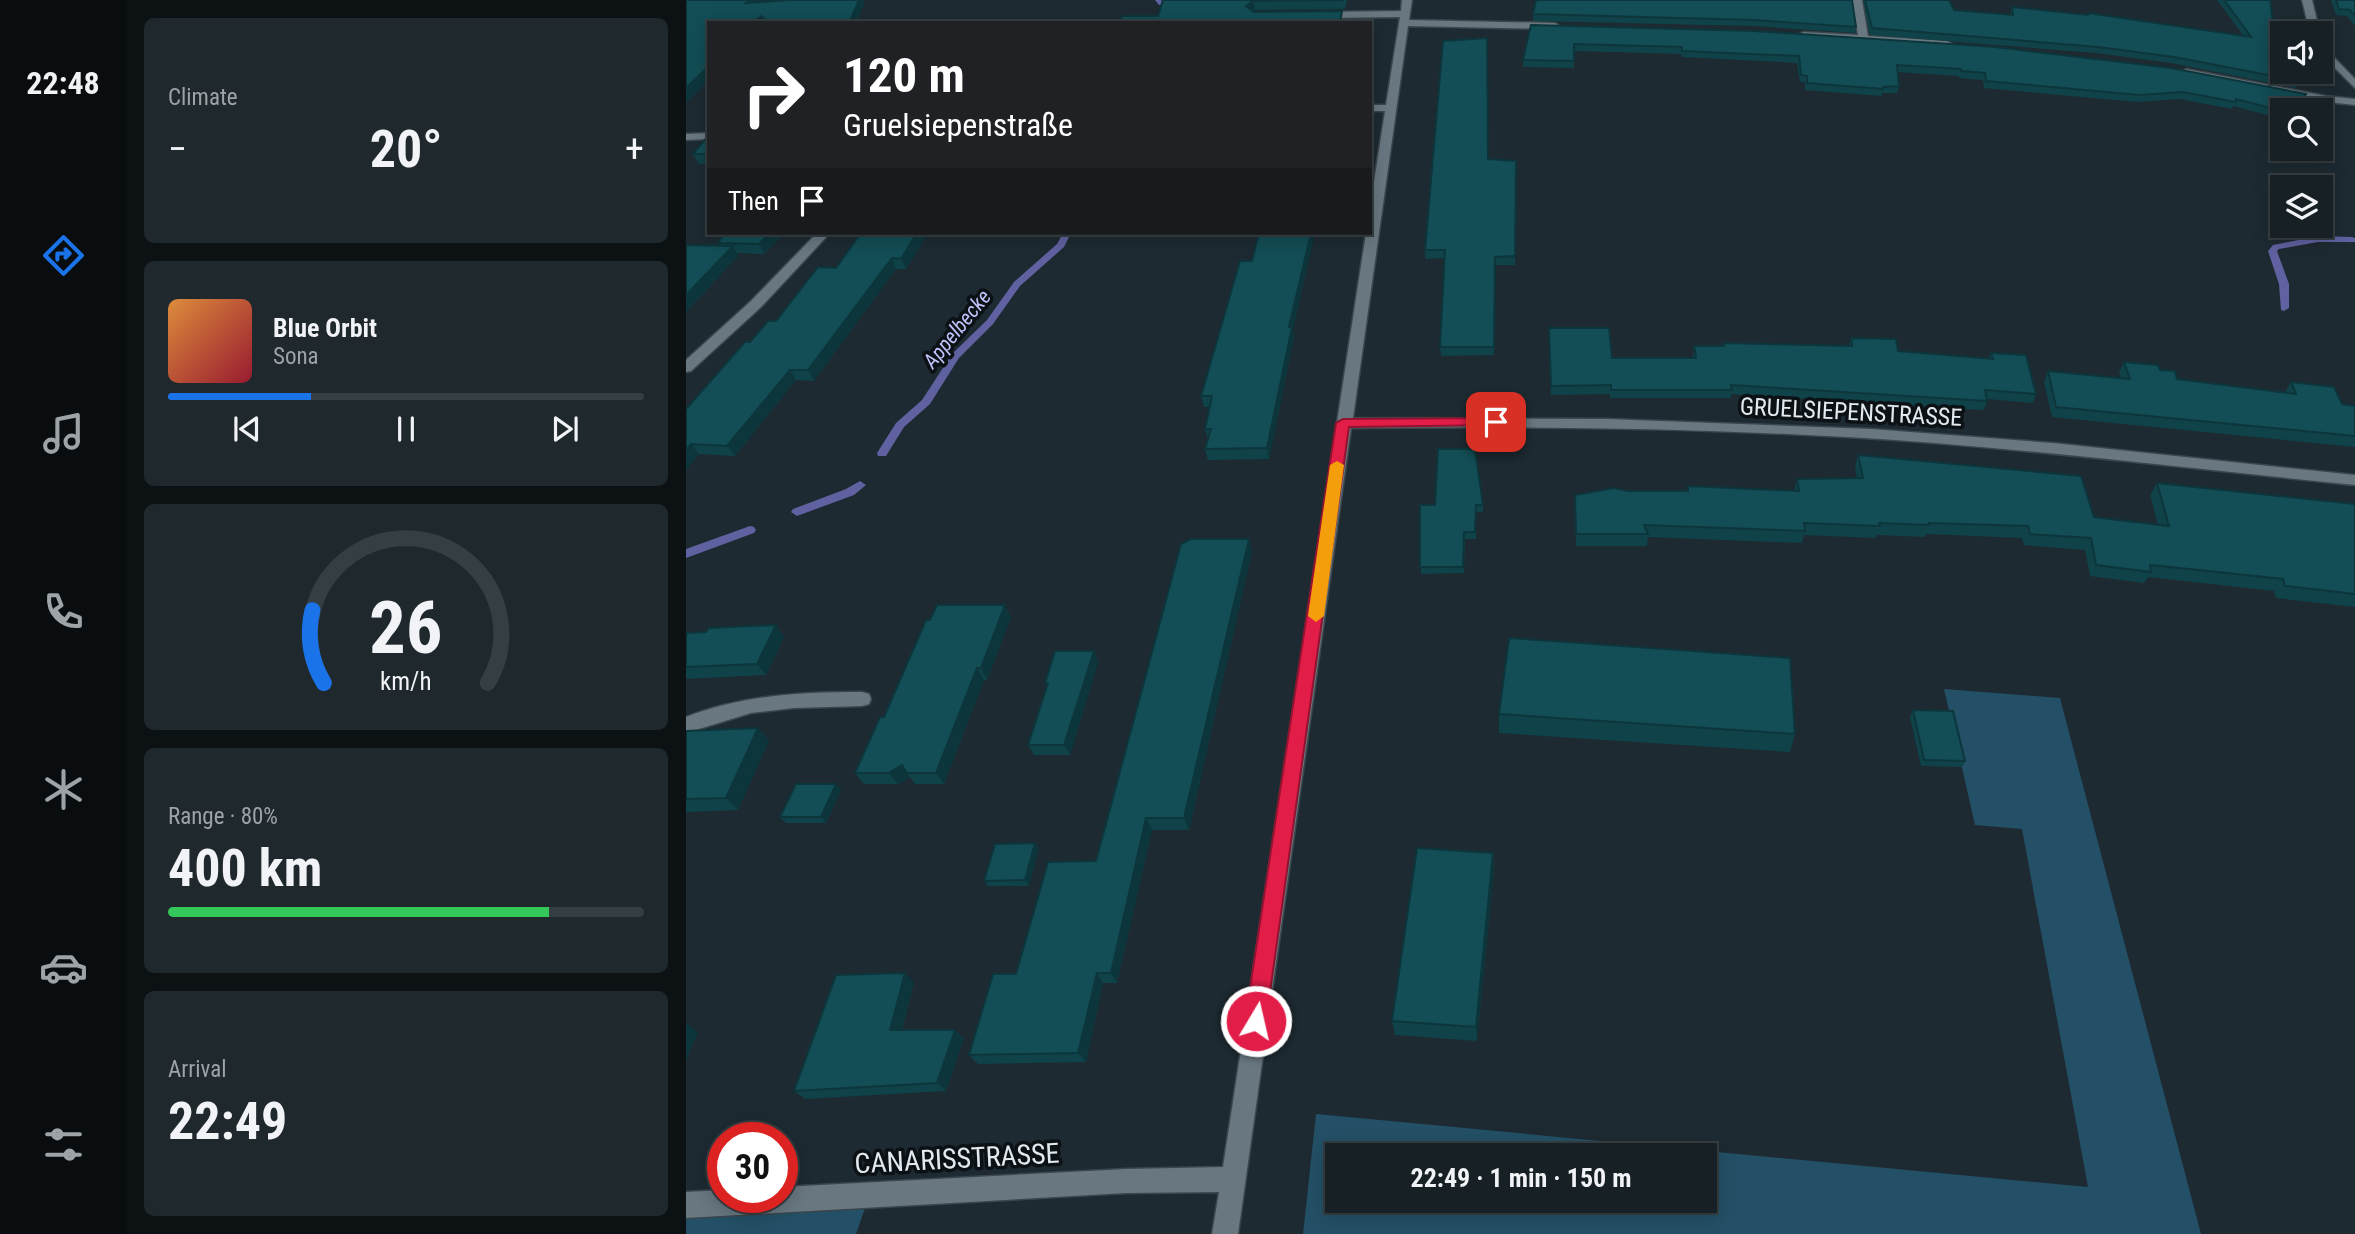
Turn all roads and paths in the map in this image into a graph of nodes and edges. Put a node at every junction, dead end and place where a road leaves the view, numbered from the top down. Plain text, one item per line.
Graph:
1 (1857, 0) edge
2 (2307, 0) edge
3 (1405, 12) edge
4 (1310, 15) edge
5 (2312, 21) edge
6 (1568, 26) edge
7 (1790, 34) edge
8 (1863, 38) junction
9 (1956, 45) edge
10 (2333, 60) edge
11 (2169, 69) edge
12 (2355, 85) edge
13 (2355, 102) edge
14 (1372, 108) edge
15 (1389, 108) junction
16 (707, 136) edge
17 (686, 137) edge
18 (1372, 224) edge
19 (822, 235) edge
20 (1370, 235) edge
21 (686, 368) edge
22 (1343, 423) junction
23 (2355, 480) edge
24 (862, 699) dead end
25 (686, 725) edge
26 (1232, 1179) junction
27 (686, 1205) edge
28 (1224, 1234) edge

1 - 8 street
2 - 5 street
3 - 4 street
3 - 6 street
3 - 15 street
7 - 8 street
8 - 9 street
10 - 12 street
11 - 13 street
14 - 15 street
15 - 18 street
16 - 17 street
19 - 21 street
20 - 22 street
22 - 23 street, GRUELSIEPENSTRASSE
22 - 26 street
24 - 25 street
26 - 27 street, CANARISSTRASSE
26 - 28 street

